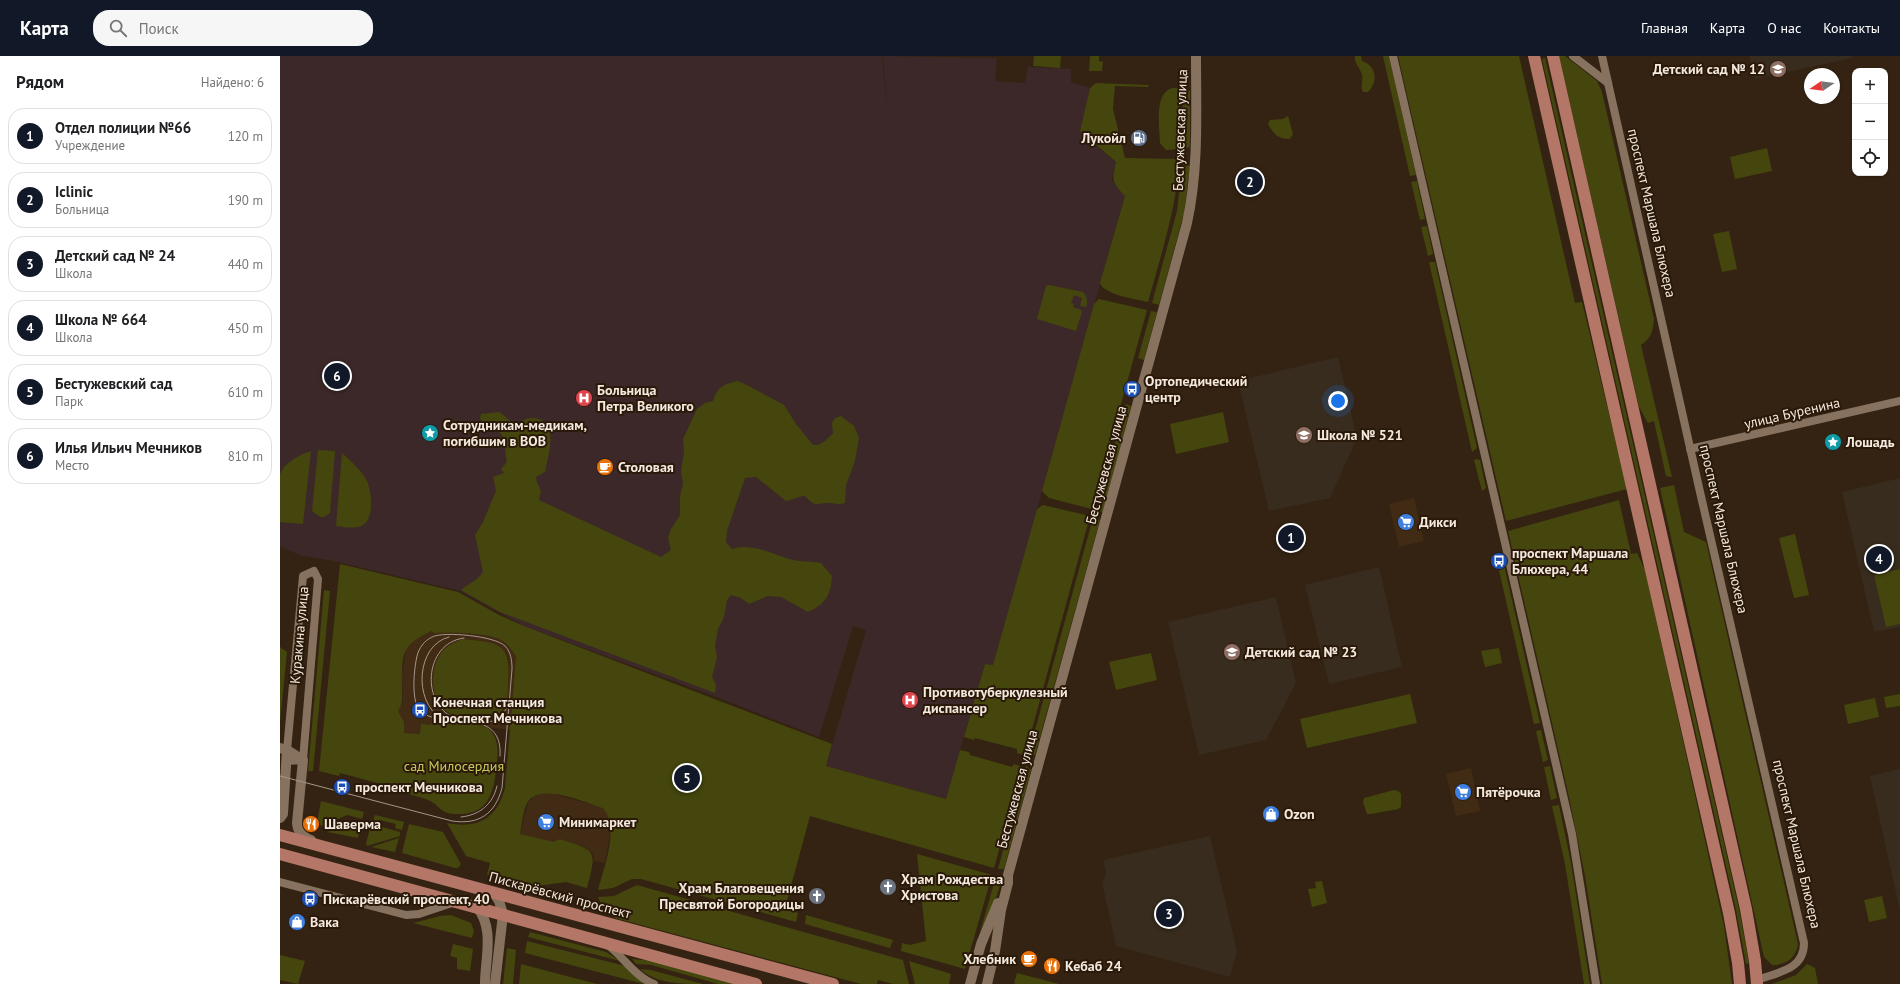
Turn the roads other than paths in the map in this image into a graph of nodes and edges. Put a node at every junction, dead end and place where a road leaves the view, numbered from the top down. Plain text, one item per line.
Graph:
1 (1196, 56) edge
2 (1393, 56) edge
3 (1534, 56) edge
4 (1553, 56) edge
5 (1573, 56) edge
6 (1602, 56) edge
7 (1608, 83) junction
8 (1900, 401) edge
9 (1690, 449) junction
10 (284, 749) edge
11 (283, 760) edge
12 (303, 760) junction
13 (280, 818) edge
14 (280, 835) edge
15 (323, 846) junction
16 (280, 854) edge
17 (1008, 876) junction
18 (280, 882) edge
19 (494, 893) junction
20 (457, 902) junction
21 (477, 907) junction
22 (503, 914) junction
23 (604, 942) junction
24 (1740, 982) edge
25 (1757, 982) edge
26 (485, 984) edge
27 (495, 984) edge
28 (654, 984) edge
29 (756, 984) edge
30 (833, 984) edge
31 (970, 984) edge
32 (987, 984) edge
33 (1596, 984) edge

1 - 17 street, Бестужевская улица
2 - 33 street
3 - 24 main road
4 - 25 main road
5 - 7 street
6 - 7 street, проспект Маршала Блюхера
7 - 9 street, проспект Маршала Блюхера
8 - 9 street, улица Буренина
9 - 25 street, проспект Маршала Блюхера
10 - 11 street, Куракина улица
10 - 12 street
10 - 12 street, Куракина улица
11 - 12 street
11 - 13 street, Куракина улица
12 - 15 street, Куракина улица
14 - 15 main road, Пискарёвский проспект
15 - 19 main road, Пискарёвский проспект
16 - 20 main road
17 - 31 street, Бестужевская улица
17 - 32 street, Бестужевская улица
18 - 20 street
19 - 22 street
19 - 30 main road, Пискарёвский проспект
20 - 21 main road
21 - 22 main road
21 - 26 street
22 - 23 main road
22 - 27 street
23 - 28 street
23 - 29 main road
24 - 25 main road

